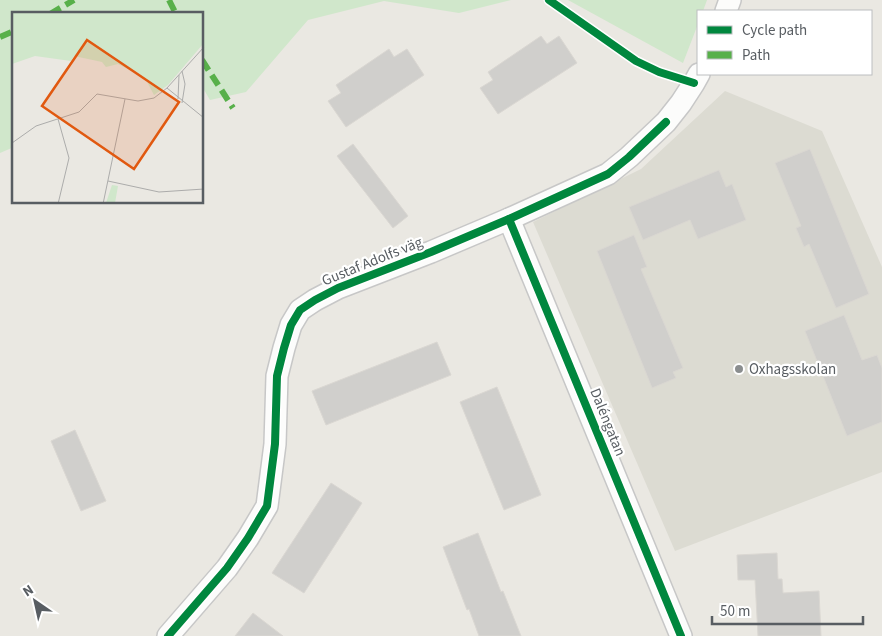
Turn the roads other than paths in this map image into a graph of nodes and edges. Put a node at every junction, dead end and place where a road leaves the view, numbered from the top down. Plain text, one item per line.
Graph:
1 (698, 75) edge
2 (509, 219) junction
3 (168, 636) edge
4 (681, 636) edge

1 - 2 street, Gustaf Adolfs väg
2 - 3 street, Gustaf Adolfs väg
2 - 4 street, Daléngatan

